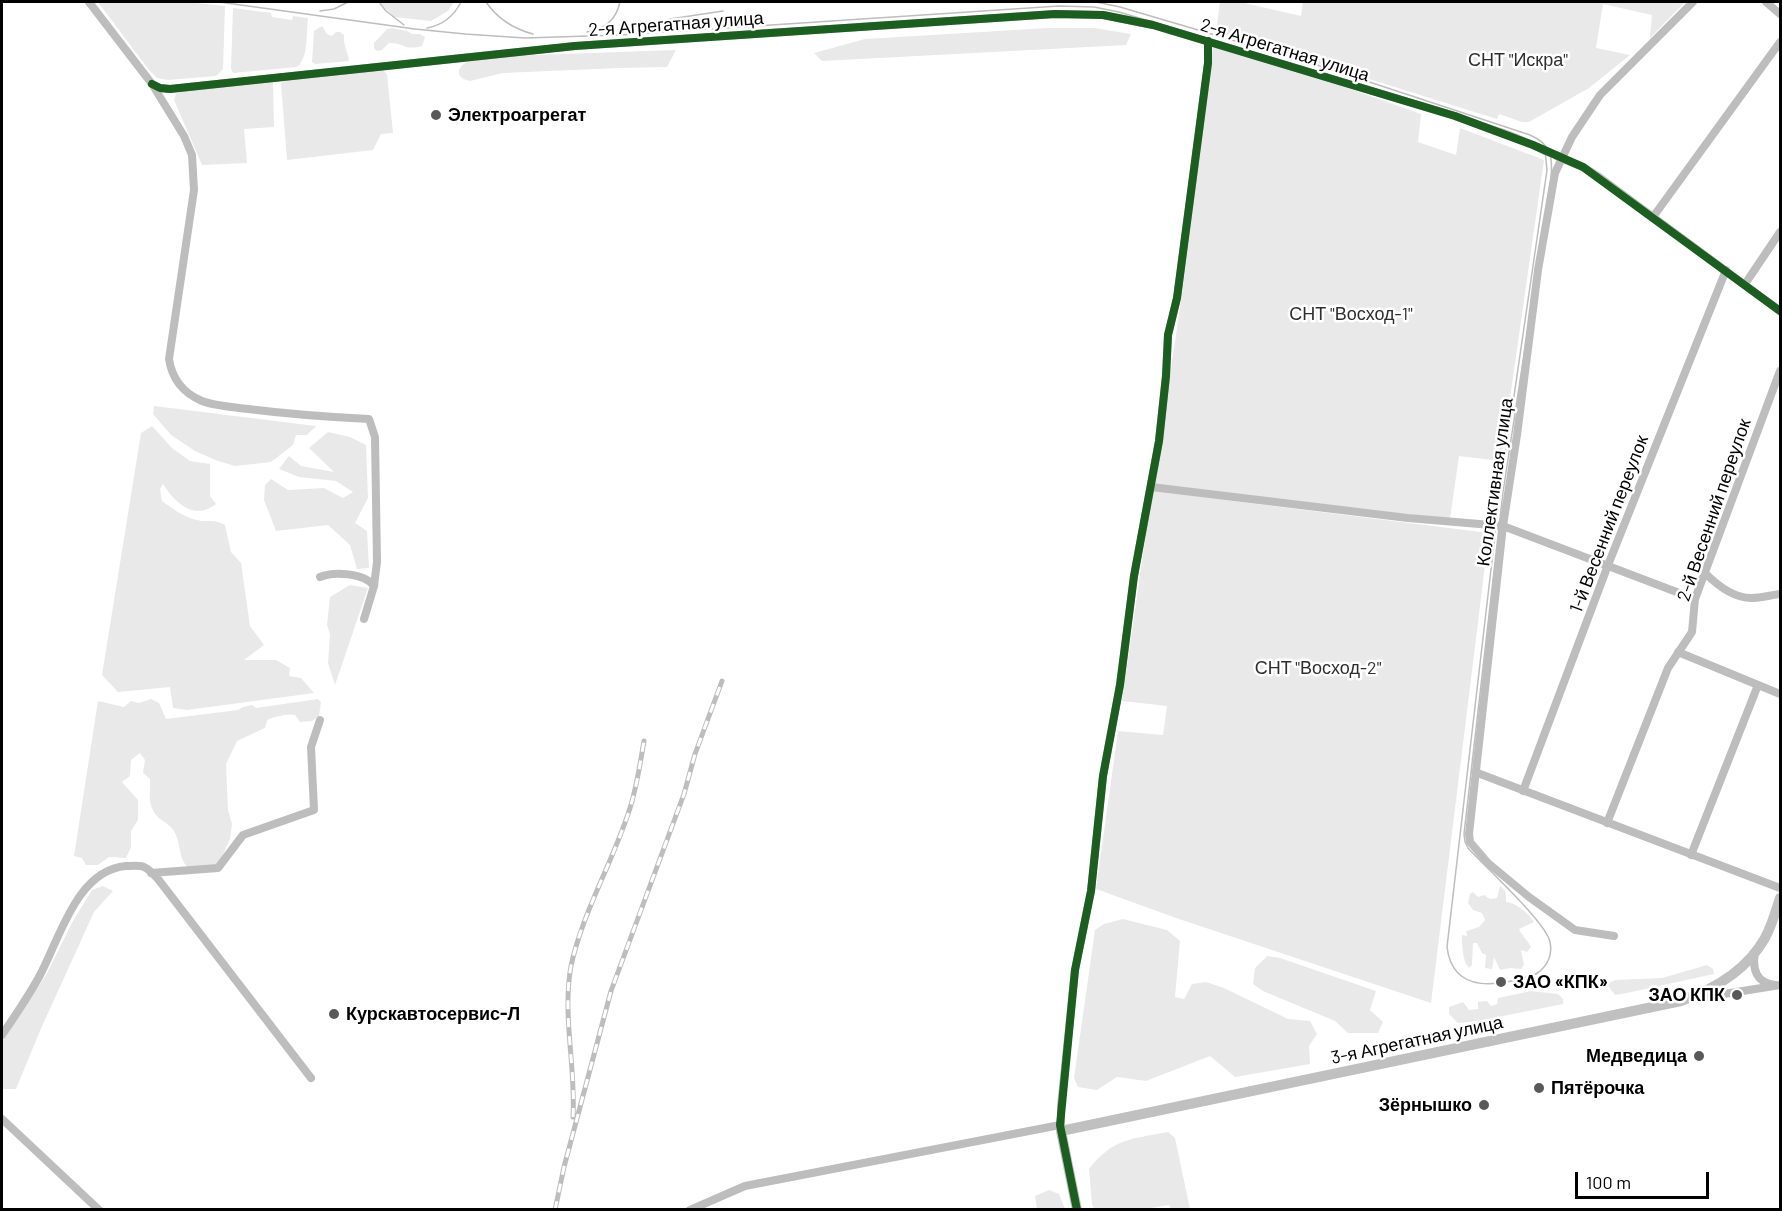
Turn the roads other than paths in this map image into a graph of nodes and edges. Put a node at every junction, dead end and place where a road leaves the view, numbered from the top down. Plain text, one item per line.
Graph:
1 (90, 2) edge
2 (1693, 2) edge
3 (1766, 2) edge
4 (1780, 14) edge
5 (1208, 41) junction
6 (1780, 42) edge
7 (152, 84) junction
8 (1559, 157) junction
9 (1653, 217) junction
10 (1780, 232) edge
11 (1725, 270) junction
12 (1745, 284) junction
13 (1780, 311) edge
14 (1780, 371) edge
15 (1151, 487) junction
16 (1503, 526) junction
17 (1608, 565) junction
18 (1705, 573) junction
19 (320, 577) dead end
20 (374, 586) junction
21 (1780, 594) edge
22 (1695, 599) junction
23 (364, 619) dead end
24 (1678, 652) junction
25 (1758, 685) junction
26 (1780, 694) edge
27 (320, 720) dead end
28 (1475, 772) junction
29 (1523, 791) junction
30 (1607, 823) junction
31 (1691, 855) junction
32 (151, 873) junction
33 (1780, 888) edge
34 (1780, 898) edge
35 (1614, 936) dead end
36 (1756, 951) junction
37 (1780, 985) edge
38 (1682, 1001) junction
39 (2, 1035) edge
40 (311, 1078) dead end
41 (2, 1119) edge
42 (1061, 1128) junction
43 (99, 1209) edge
44 (690, 1209) edge
45 (1077, 1209) edge

1 - 7 street
2 - 8 street, Коллективная улица
3 - 4 street
5 - 7 street, 2-я Агрегатная улица
5 - 8 street, 2-я Агрегатная улица, bridge
5 - 15 street
6 - 9 street
7 - 20 street
8 - 9 street, 2-я Агрегатная улица
8 - 16 street, Коллективная улица
9 - 11 street, 2-я Агрегатная улица
10 - 12 street
11 - 12 street, 2-я Агрегатная улица
11 - 17 street, 1-й Весенний переулок
12 - 13 street, 2-я Агрегатная улица
14 - 18 street, 2-й Весенний переулок
15 - 16 street
15 - 42 street
16 - 17 street
16 - 28 street, Коллективная улица
17 - 22 street
17 - 29 street, 1-й Весенний переулок
18 - 21 street
18 - 22 street, 2-й Весенний переулок
19 - 20 street
20 - 23 street
22 - 24 street, 2-й Весенний переулок
24 - 25 street
24 - 30 street, 2-й Весенний переулок
25 - 26 street
25 - 31 street
27 - 32 street
28 - 29 street
28 - 35 street, Коллективная улица
29 - 30 street
30 - 31 street
31 - 33 street
32 - 39 street
32 - 40 street
34 - 36 street
36 - 37 street
36 - 38 street
37 - 38 street, 3-я Агрегатная улица
38 - 42 street, 3-я Агрегатная улица
41 - 43 street
42 - 44 street
42 - 45 street

